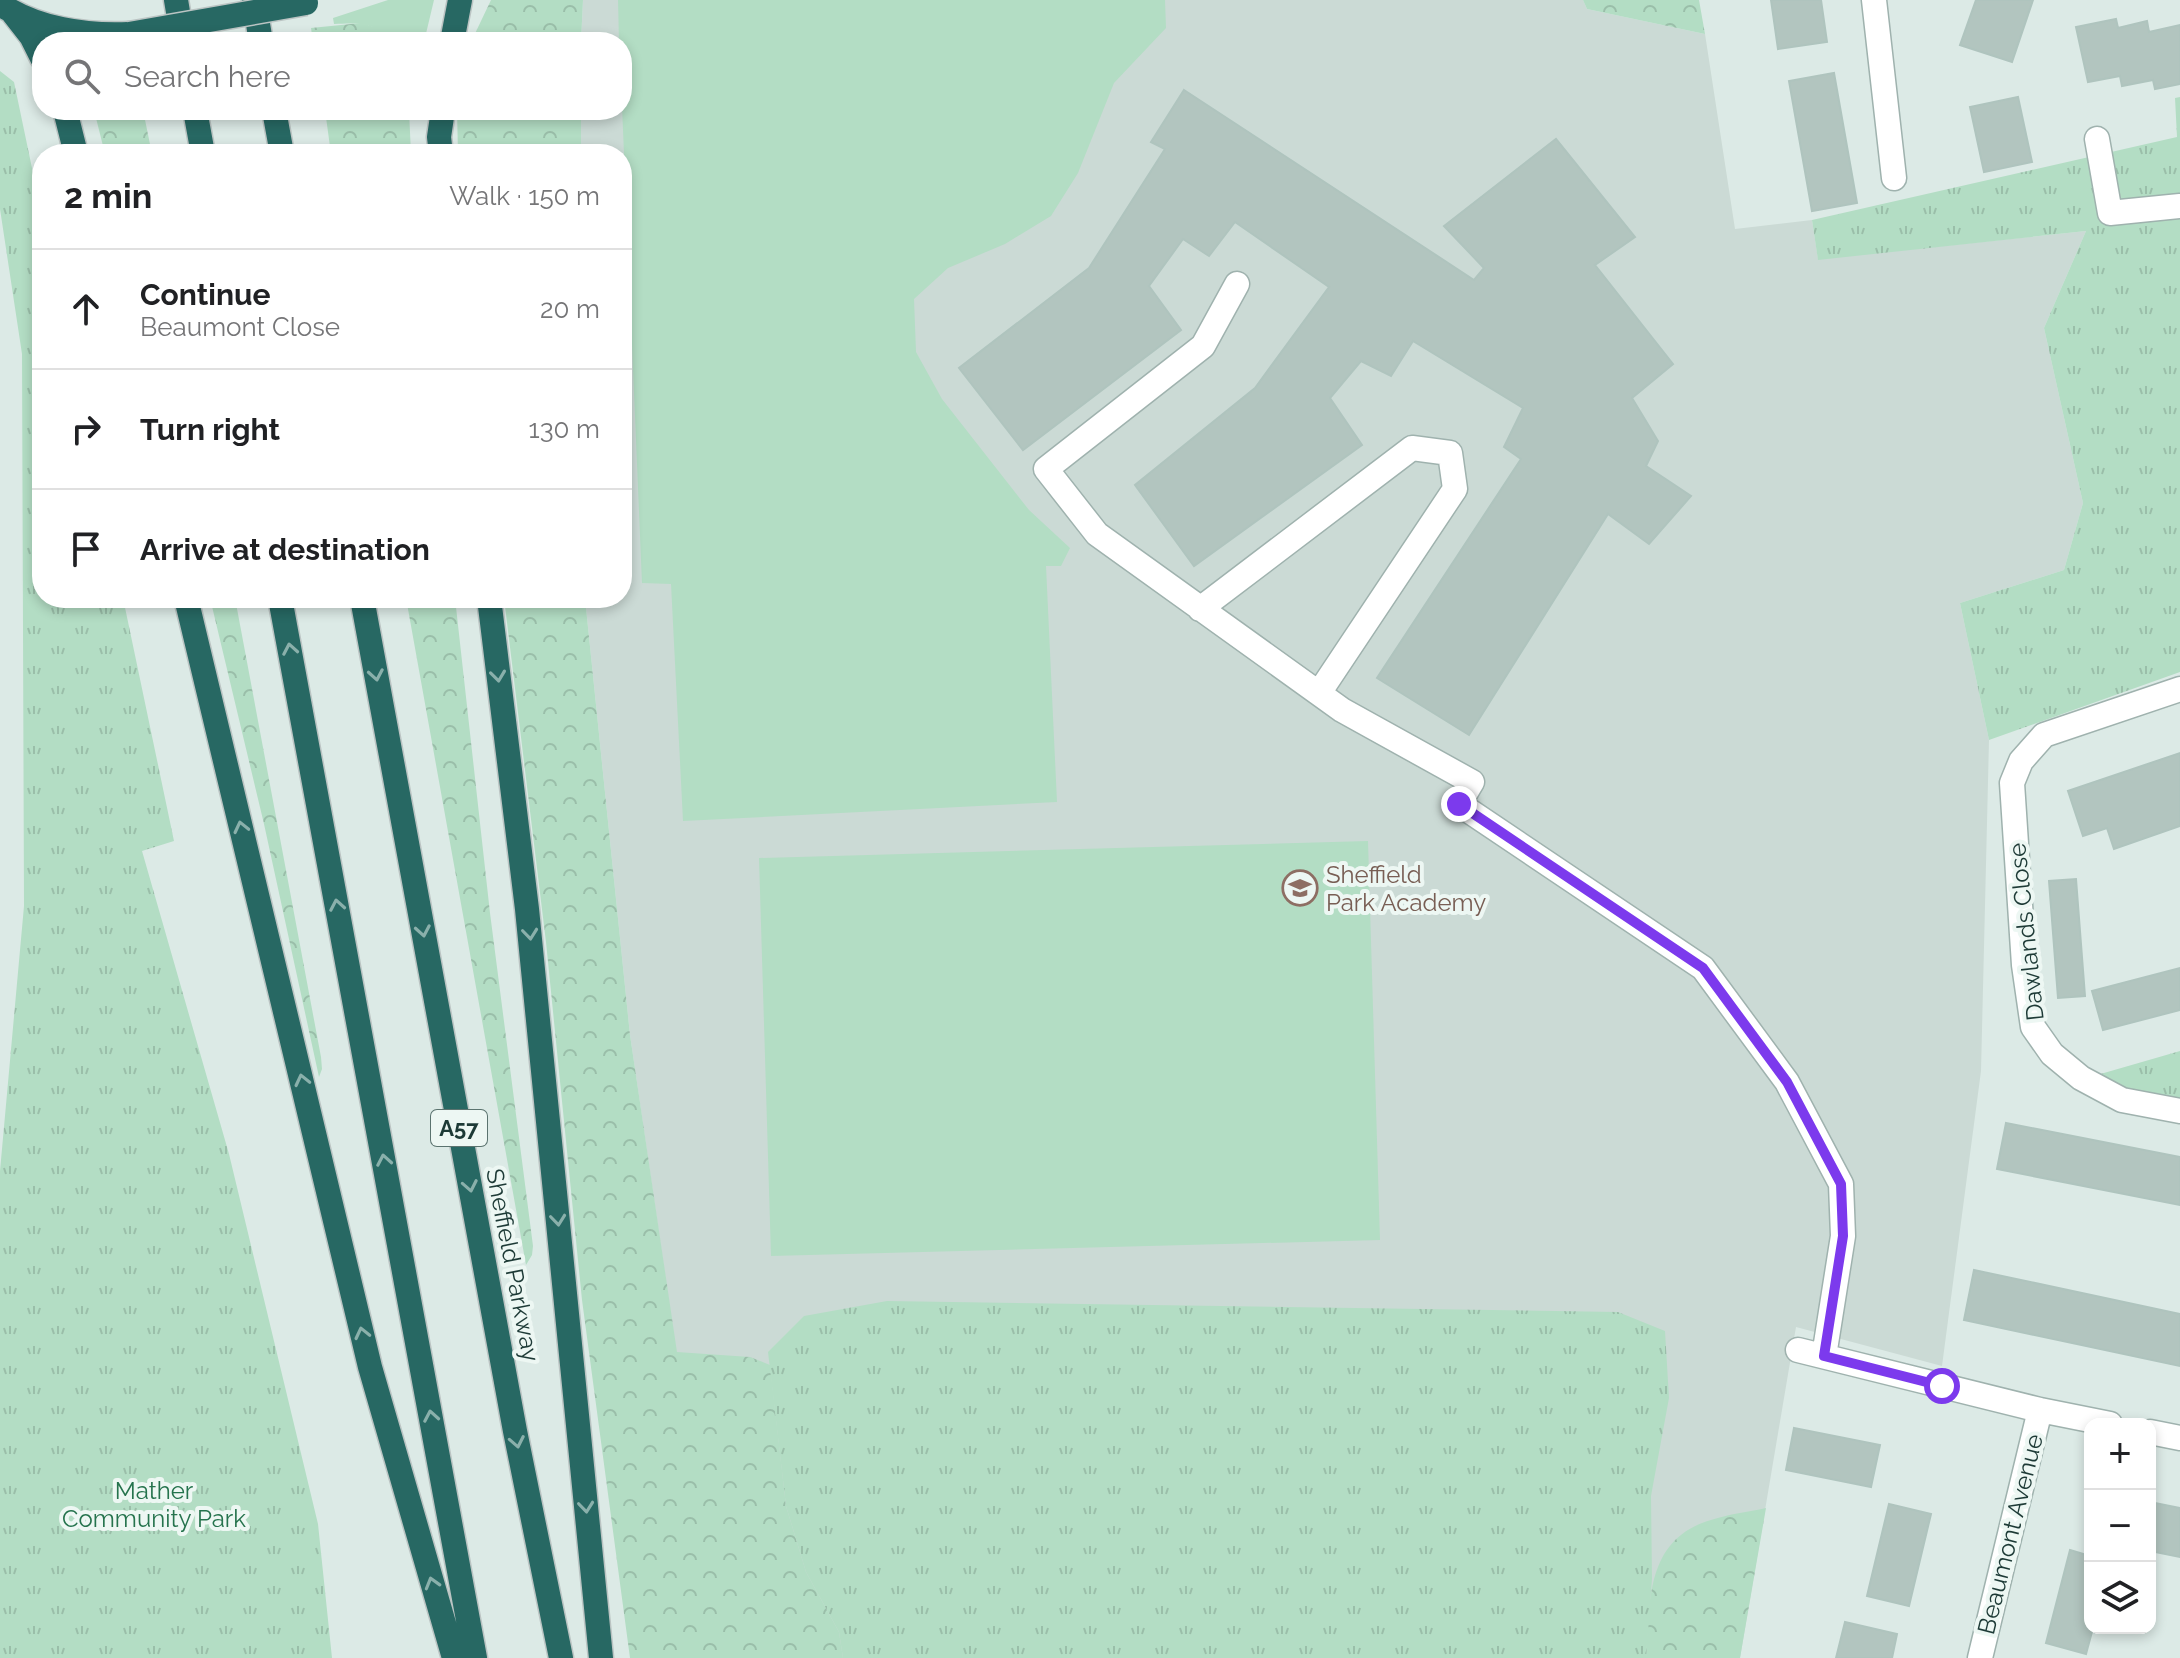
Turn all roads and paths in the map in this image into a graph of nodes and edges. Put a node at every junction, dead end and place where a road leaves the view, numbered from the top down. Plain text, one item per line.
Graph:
1 (176, 0) edge
2 (254, 0) edge
3 (460, 0) edge
4 (1874, 0) edge
5 (314, 2) edge
6 (6, 8) edge
7 (74, 32) edge
8 (141, 32) edge
9 (181, 32) edge
10 (259, 32) edge
11 (453, 32) edge
12 (32, 38) edge
13 (68, 120) edge
14 (197, 120) edge
15 (276, 120) edge
16 (442, 120) edge
17 (2097, 139) dead end
18 (74, 144) edge
19 (201, 144) edge
20 (280, 144) edge
21 (440, 144) edge
22 (1894, 178) dead end
23 (2180, 206) edge
24 (1237, 284) dead end
25 (188, 608) edge
26 (282, 608) edge
27 (364, 608) edge
28 (490, 608) edge
29 (1200, 609) junction
30 (2180, 689) edge
31 (1319, 693) junction
32 (2180, 1111) edge
33 (1798, 1350) dead end
34 (1824, 1356) junction
35 (2040, 1410) junction
36 (2084, 1419) edge
37 (2156, 1433) edge
38 (2180, 1438) edge
39 (454, 1658) edge
40 (475, 1658) edge
41 (561, 1658) edge
42 (601, 1658) edge
43 (1980, 1658) edge

1 - 9 highway
2 - 10 highway
3 - 11 highway
4 - 22 street
5 - 8 highway, bridge
6 - 7 highway, bridge
6 - 12 highway
13 - 18 highway
14 - 19 highway
15 - 20 highway
16 - 21 highway
17 - 23 street
24 - 29 street
39 -> 25 highway
40 -> 26 highway
27 -> 41 highway, Sheffield Parkway / A57
28 -> 42 highway
29 - 31 street
29 - 31 street
30 - 32 street, Dawlands Close
31 - 34 street
33 - 34 street
34 - 35 street
35 - 36 street
35 - 43 street, Beaumont Avenue
37 - 38 street

